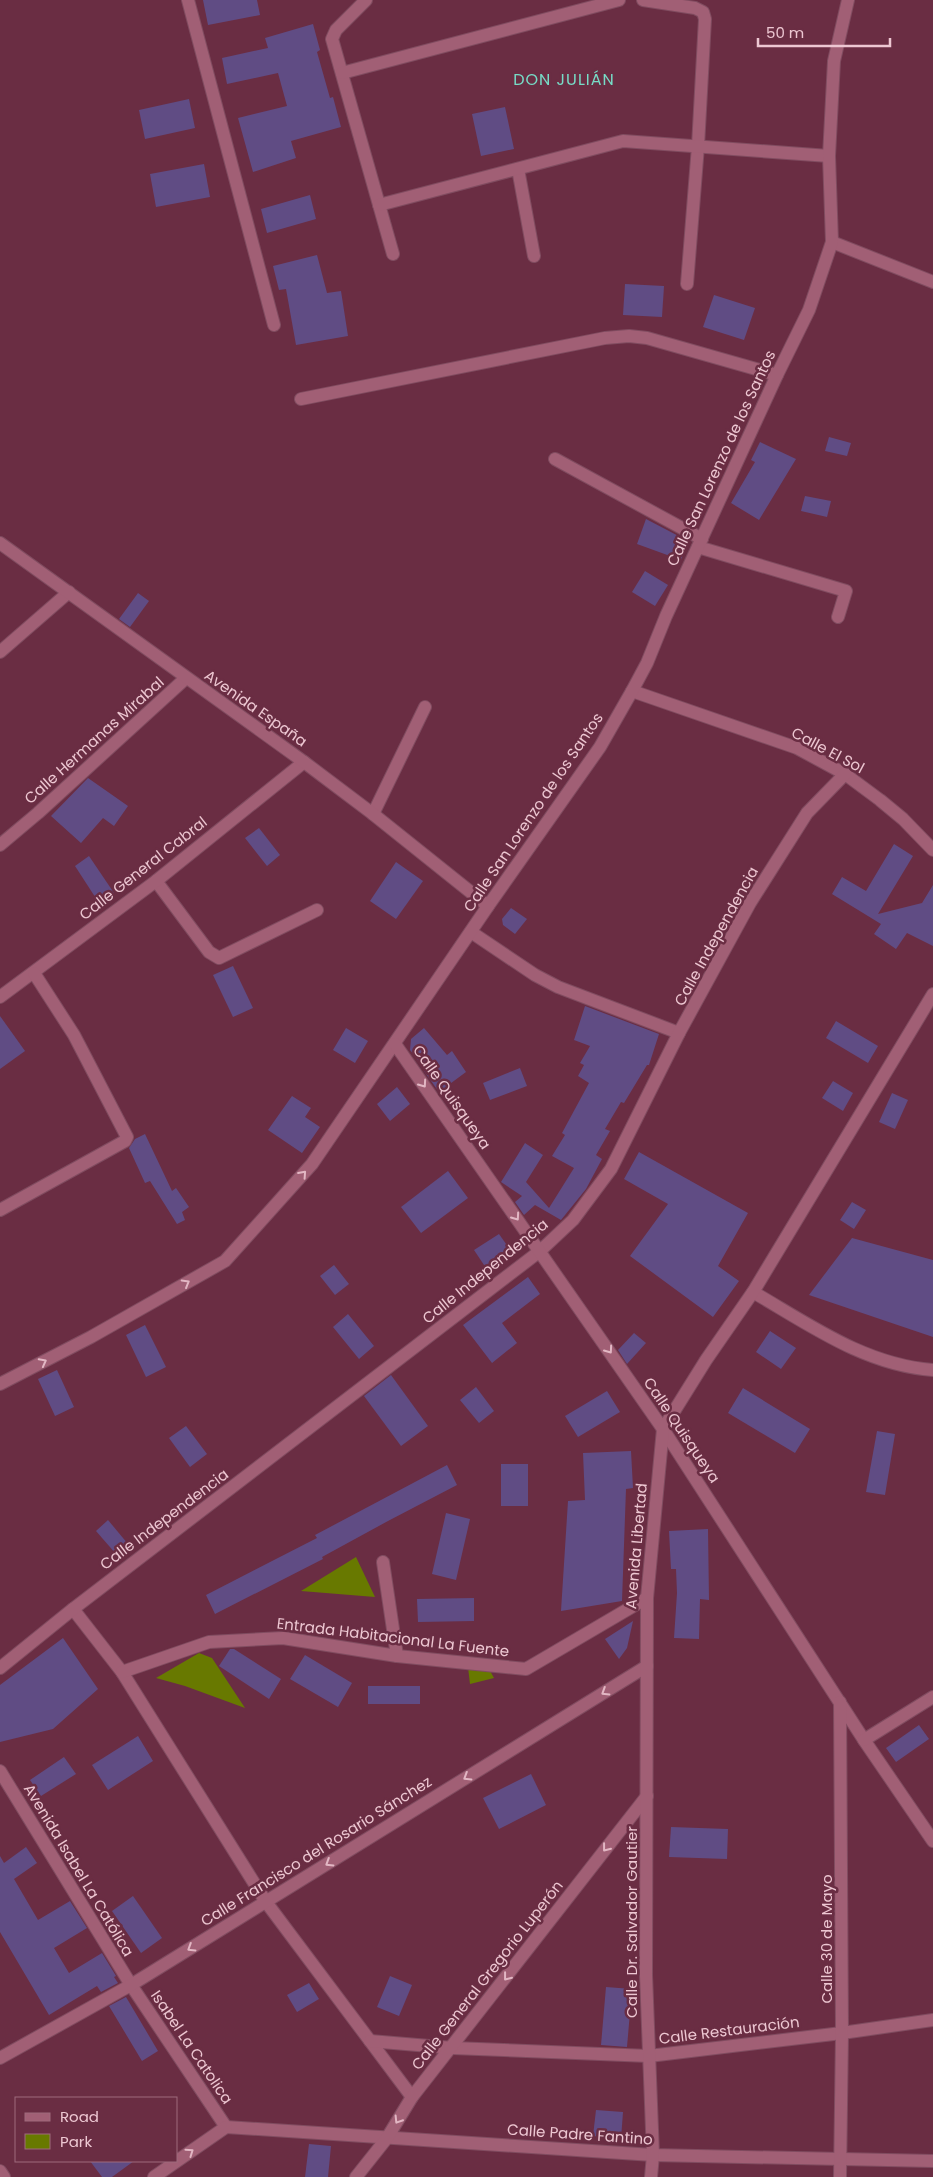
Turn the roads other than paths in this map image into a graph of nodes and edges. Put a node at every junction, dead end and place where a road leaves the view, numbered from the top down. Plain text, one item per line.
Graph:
1 (188, 0) edge
2 (366, 0) edge
3 (619, 0) edge
4 (643, 0) edge
5 (848, 0) edge
6 (342, 73) junction
7 (698, 146) junction
8 (829, 156) junction
9 (518, 169) junction
10 (379, 205) junction
11 (832, 242) junction
12 (393, 254) dead end
13 (534, 256) dead end
14 (933, 282) edge
15 (686, 284) dead end
16 (274, 325) dead end
17 (777, 375) junction
18 (301, 399) dead end
19 (555, 460) dead end
20 (700, 543) junction
21 (0, 544) edge
22 (69, 592) junction
23 (838, 617) dead end
24 (0, 652) edge
25 (186, 678) junction
26 (632, 691) junction
27 (425, 706) dead end
28 (304, 762) junction
29 (845, 774) junction
30 (373, 814) junction
31 (0, 845) edge
32 (933, 850) edge
33 (156, 881) junction
34 (488, 906) junction
35 (316, 910) dead end
36 (471, 932) junction
37 (34, 972) junction
38 (933, 994) edge
39 (0, 997) edge
40 (679, 1033) junction
41 (395, 1044) junction
42 (0, 1210) edge
43 (540, 1251) junction
44 (753, 1292) junction
45 (933, 1370) edge
46 (0, 1384) edge
47 (663, 1429) junction
48 (383, 1562) dead end
49 (647, 1598) junction
50 (73, 1610) junction
51 (397, 1656) junction
52 (647, 1666) junction
53 (0, 1668) edge
54 (122, 1672) junction
55 (933, 1697) edge
56 (840, 1701) junction
57 (864, 1740) junction
58 (0, 1771) edge
59 (647, 1796) junction
60 (933, 1841) edge
61 (266, 1902) junction
62 (131, 1985) junction
63 (933, 2020) edge
64 (842, 2033) junction
65 (370, 2041) junction
66 (453, 2048) junction
67 (649, 2056) junction
68 (0, 2058) edge
69 (412, 2097) junction
70 (226, 2127) junction
71 (387, 2138) junction
72 (653, 2156) junction
73 (841, 2159) junction
74 (178, 2160) edge
75 (933, 2161) edge
76 (176, 2162) edge
77 (0, 2171) edge
78 (4, 2177) edge
79 (154, 2177) edge
80 (356, 2177) edge
81 (651, 2177) edge
82 (840, 2177) edge

1 - 16 street
2 - 6 street
3 - 6 street
4 - 7 street
5 - 8 street, Calle San Lorenzo de los Santos
6 - 10 street
7 - 8 street
7 - 9 street
7 - 15 street
8 - 11 street, Calle San Lorenzo de los Santos
9 - 10 street
9 - 13 street
10 - 12 street
11 - 14 street
11 - 17 street, Calle San Lorenzo de los Santos
17 - 18 street
17 - 20 street, Calle San Lorenzo de los Santos
19 - 20 street
20 - 23 street
20 - 26 street, Calle San Lorenzo de los Santos
21 - 22 street, Avenida España
22 - 24 street
22 - 25 street, Avenida España
25 - 28 street, Avenida España
25 - 31 street, Calle Hermanas Mirabal
26 - 29 street, Calle El Sol
26 - 34 street, Calle San Lorenzo de los Santos
27 - 30 street
28 - 30 street, Avenida España
28 - 33 street, Calle General Cabral
29 - 32 street, Calle El Sol
29 - 40 street, Calle Independencia
30 - 34 street, Avenida España
33 - 35 street
33 - 37 street, Calle General Cabral
34 - 36 street, Calle San Lorenzo de los Santos
36 - 40 street
36 - 41 street, Calle San Lorenzo de los Santos
37 - 39 street, Calle General Cabral
37 - 42 street
38 - 44 street
40 - 43 street, Calle Independencia
41 -> 43 street, Calle Quisqueya
46 -> 41 street, Calle San Lorenzo de los Santos
43 -> 47 street, Calle Quisqueya
43 - 50 street, Calle Independencia
44 - 45 street
44 - 47 street
47 - 49 street, Avenida Libertad
47 - 56 street, Calle Quisqueya
48 - 51 street
49 - 51 street, Entrada Habitacional La Fuente
49 - 52 street, Avenida Libertad
50 - 53 street, Calle Independencia
50 - 54 street
51 - 54 street, Entrada Habitacional La Fuente
52 - 59 street, Calle Dr. Salvador Gautier
52 -> 61 street, Calle Francisco del Rosario Sánchez
54 - 61 street
55 - 57 street
56 - 57 street, Calle Quisqueya
56 - 64 street, Calle 30 de Mayo
57 - 60 street, Calle Quisqueya
58 - 62 street, Avenida Isabel La Católica
59 -> 66 street, Calle General Gregorio Luperón
59 - 67 street, Calle Dr. Salvador Gautier
61 -> 62 street, Calle Francisco del Rosario Sánchez
61 - 65 street
62 - 68 street, Calle Francisco del Rosario Sánchez
62 - 70 street, Isabel La Catolica
63 - 64 street, Calle Restauración
64 - 67 street, Calle Restauración
64 - 73 street, Calle 30 de Mayo
65 - 66 street, Calle Restauración
65 - 69 street
66 - 67 street, Calle Restauración
66 - 69 street, Calle General Gregorio Luperón
67 - 72 street, Calle Dr. Salvador Gautier
69 -> 71 street, Calle General Gregorio Luperón
70 - 71 street, Calle Padre Fantino
74 -> 70 street
71 - 72 street, Calle Padre Fantino
71 - 80 street, Calle General Gregorio Luperón
72 - 73 street, Calle Padre Fantino
72 - 81 street, Calle Dr. Salvador Gautier
73 - 75 street, Calle Padre Fantino
73 - 82 street, Calle 30 de Mayo
79 -> 76 street
77 - 78 street

